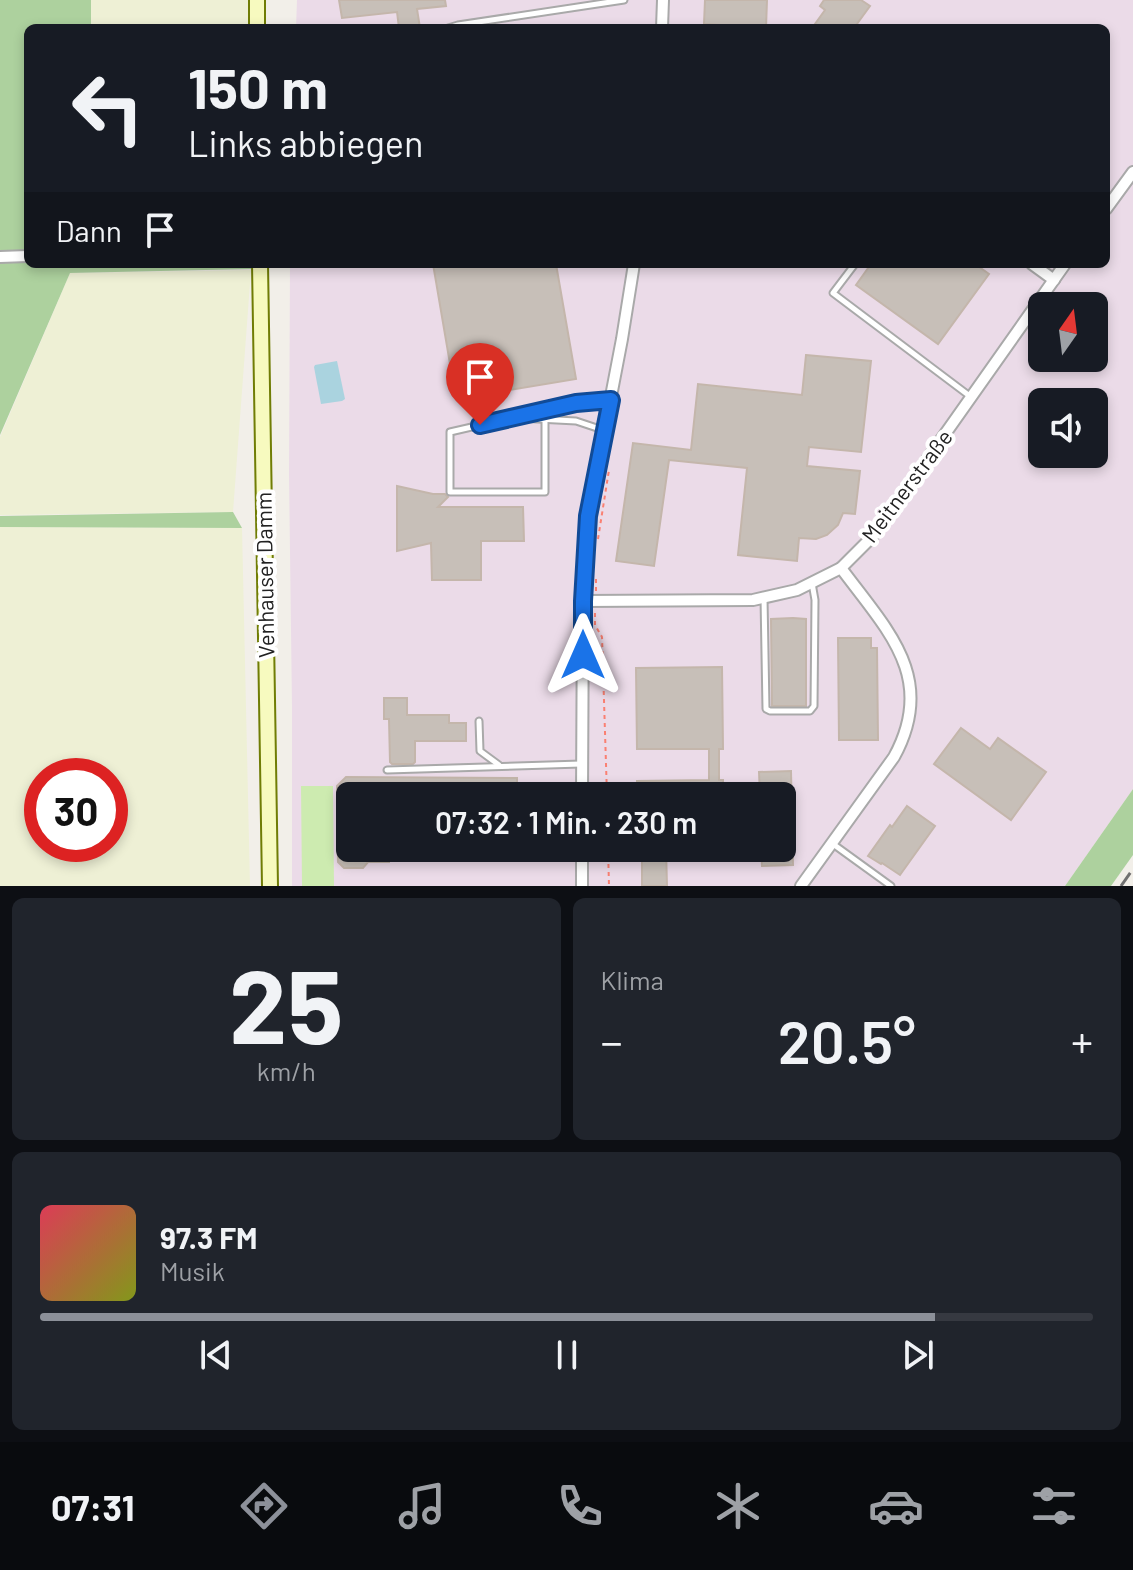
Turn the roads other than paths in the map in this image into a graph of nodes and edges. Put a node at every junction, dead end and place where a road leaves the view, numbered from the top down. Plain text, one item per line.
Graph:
1 (257, 0) edge
2 (624, 0) edge
3 (663, 0) edge
4 (257, 24) edge
5 (463, 24) edge
6 (662, 24) edge
7 (1133, 172) edge
8 (1110, 204) edge
9 (24, 256) edge
10 (0, 257) edge
11 (260, 268) edge
12 (633, 268) edge
13 (852, 268) edge
14 (1038, 268) edge
15 (1062, 268) edge
16 (1054, 280) junction
17 (971, 398) junction
18 (611, 400) junction
19 (509, 418) junction
20 (545, 418) junction
21 (605, 431) junction
22 (841, 568) junction
23 (812, 582) junction
24 (764, 597) junction
25 (583, 601) junction
26 (479, 721) dead end
27 (582, 764) junction
28 (499, 766) junction
29 (387, 770) dead end
30 (582, 782) edge
31 (832, 844) junction
32 (582, 862) edge
33 (270, 886) edge
34 (582, 886) edge
35 (801, 886) edge
36 (891, 886) edge

1 - 4 main road
2 - 5 lane
3 - 6 street
7 - 8 street
9 - 10 street
11 - 33 main road, Venhauser Damm
12 - 18 street
13 - 17 lane
14 - 16 street
15 - 16 street, Meitnerstraße
16 - 17 street, Meitnerstraße
17 - 22 street, Meitnerstraße
18 - 19 lane
18 - 21 street
19 - 20 lane
19 - 20 lane
20 - 21 lane
21 - 25 street
22 - 23 street, Meitnerstraße
22 - 31 street
23 - 24 street, Meitnerstraße
23 - 24 lane
24 - 25 street, Meitnerstraße
25 - 27 street
26 - 28 lane
27 - 28 lane
27 - 30 street
28 - 29 lane
31 - 35 street
31 - 36 lane
32 - 34 street

